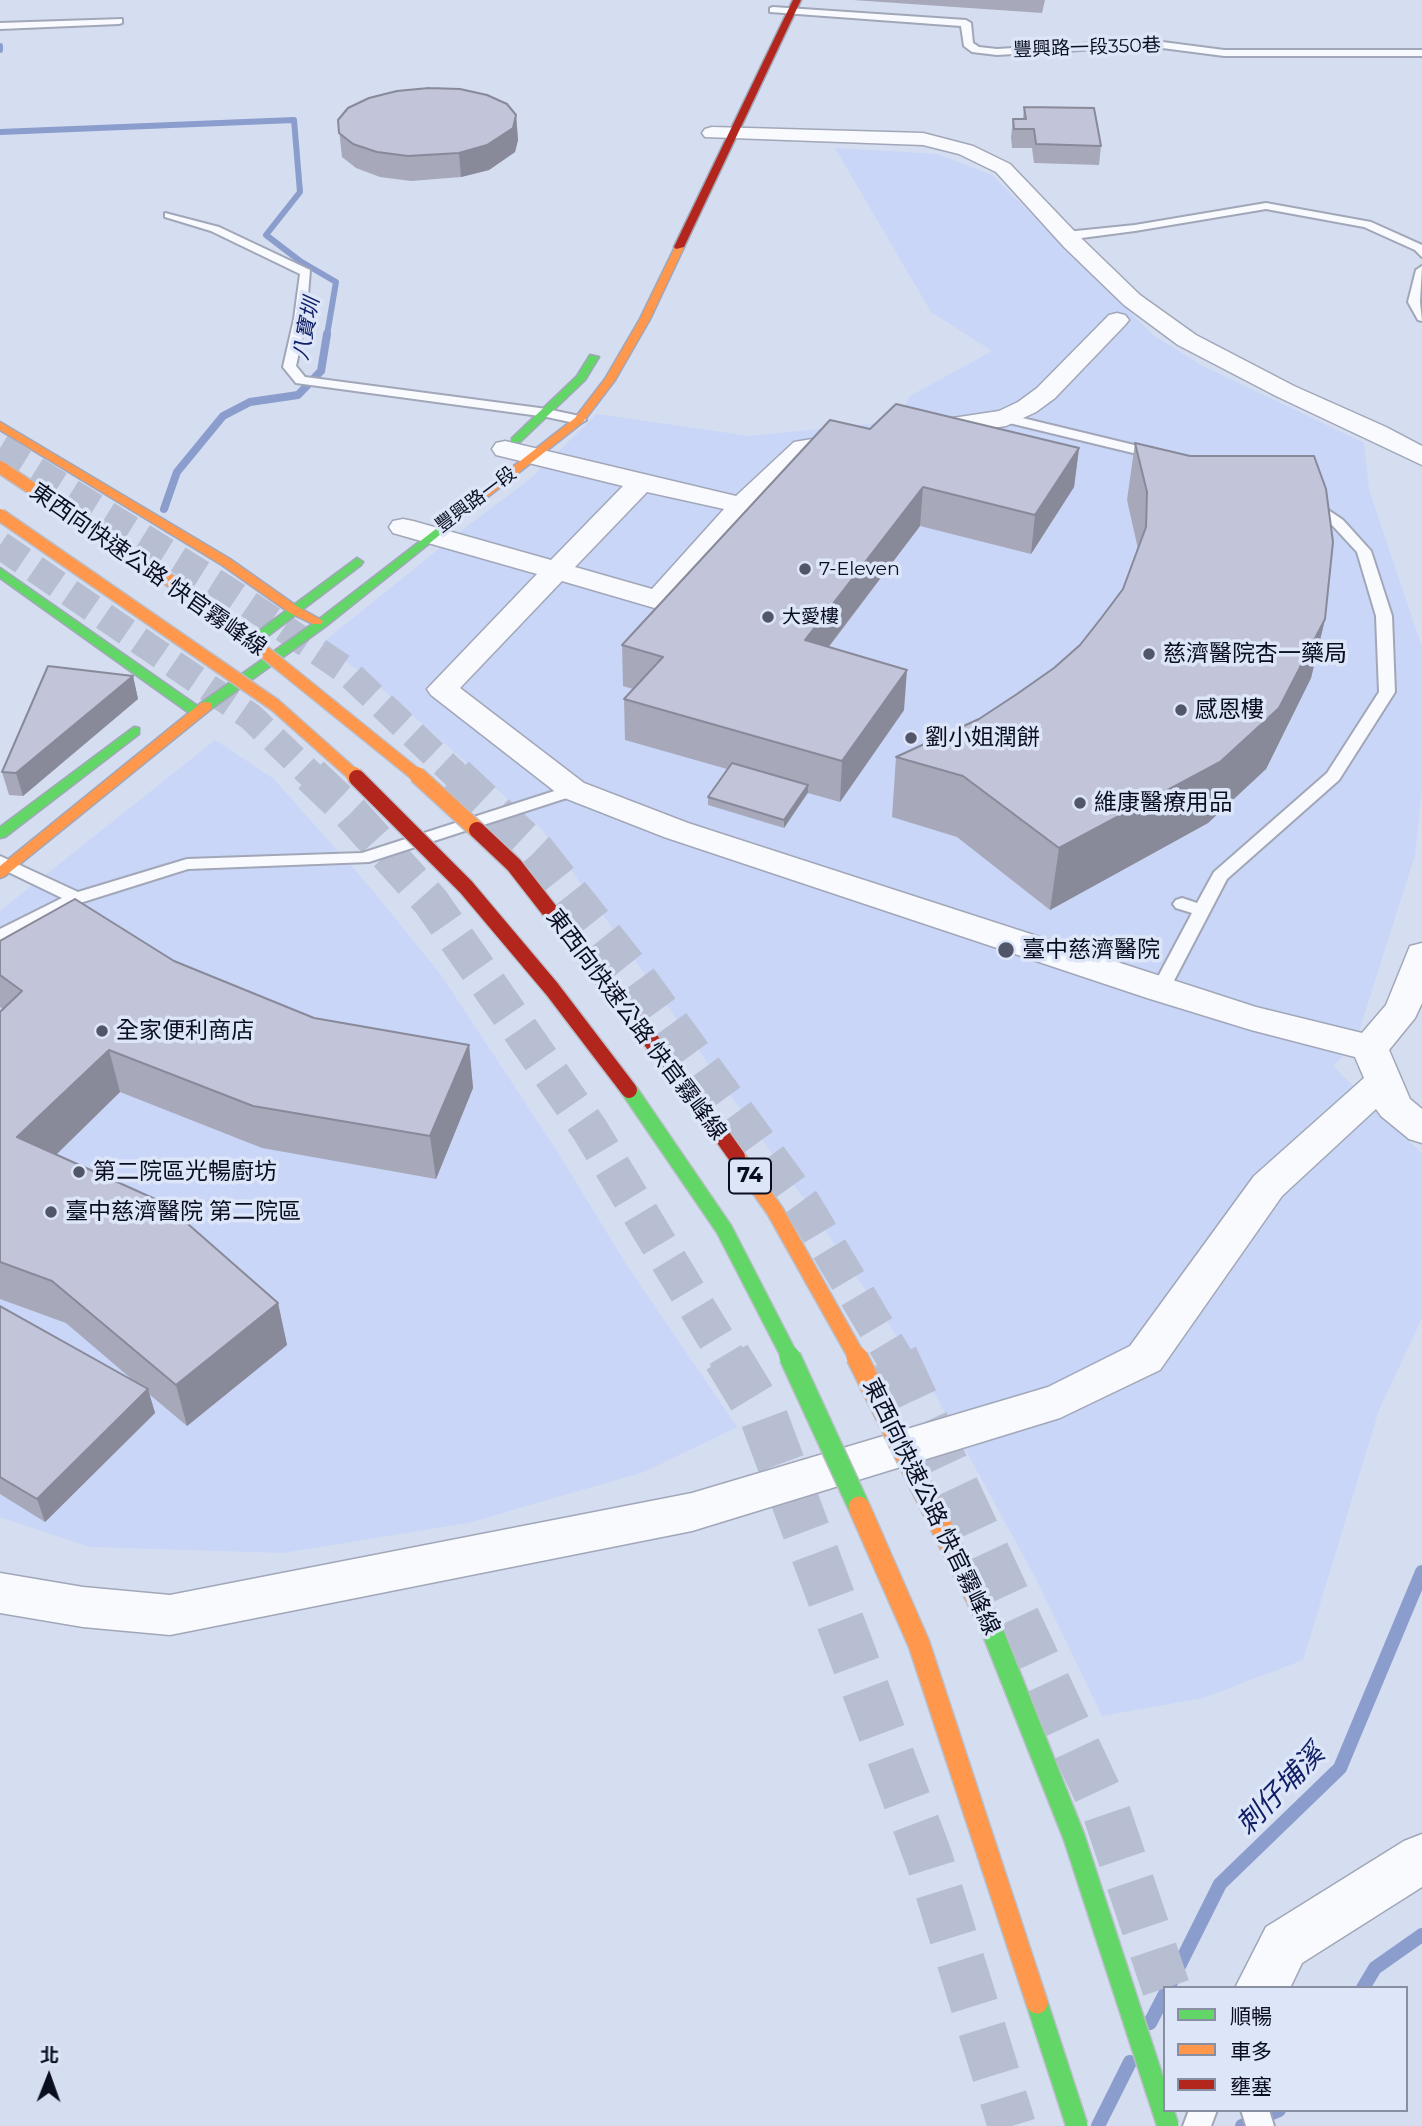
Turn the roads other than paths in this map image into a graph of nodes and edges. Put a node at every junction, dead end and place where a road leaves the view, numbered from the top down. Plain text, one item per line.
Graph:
1 (795, 5) edge
2 (772, 10) edge
3 (119, 21) dead end
4 (0, 26) edge
5 (1422, 53) edge
6 (717, 133) junction
7 (169, 215) dead end
8 (1066, 236) junction
9 (1422, 253) edge
10 (1422, 270) edge
11 (1422, 317) edge
12 (1117, 320) dead end
13 (600, 346) dead end
14 (547, 413) junction
15 (1006, 418) junction
16 (579, 420) junction
17 (0, 425) edge
18 (500, 453) joint
19 (532, 457) junction
20 (1422, 457) edge
21 (1172, 458) edge
22 (0, 467) edge
23 (641, 483) junction
24 (1293, 490) edge
25 (742, 505) junction
26 (0, 515) edge
27 (412, 527) junction
28 (370, 552) dead end
29 (555, 571) junction
30 (0, 572) edge
31 (293, 610) junction
32 (322, 623) junction
33 (209, 674) dead end
34 (197, 712) junction
35 (144, 723) dead end
36 (573, 790) junction
37 (0, 834) edge
38 (3, 867) edge
39 (77, 898) junction
40 (1182, 904) dead end
41 (1202, 910) junction
42 (0, 936) edge
43 (1422, 954) edge
44 (1160, 990) junction
45 (1377, 1065) junction
46 (1422, 1129) edge
47 (0, 1593) edge
48 (1422, 1858) edge
49 (1262, 1986) edge
50 (1163, 2111) edge
51 (1077, 2126) edge

1 - 2 lane, 豐興路一段350巷
1 - 5 lane, 豐興路一段350巷
1 - 6 main road, 豐興路一段
3 - 4 lane
6 - 8 street
6 - 16 main road, 豐興路一段
7 - 14 lane
8 - 9 lane
8 - 20 street
10 - 11 lane
12 - 15 street
13 - 14 main road, 豐興路一段
14 - 16 lane
14 - 18 main road, 豐興路一段
15 - 21 lane
15 - 25 street
16 - 19 main road, 豐興路一段
17 - 31 main road
18 - 19 street
19 - 23 street
19 - 27 main road, 豐興路一段
22 - 50 main road, 東西向快速公路 快官霧峰線 / 74, bridge
23 - 25 street
23 - 29 street
24 - 41 lane
25 - 29 street
26 - 51 main road, 東西向快速公路 快官霧峰線 / 74, bridge
27 - 29 street
27 - 32 main road, 豐興路一段
28 - 31 main road
29 - 36 street
30 - 34 main road
31 - 32 main road
31 - 33 main road
32 - 34 main road, 豐興路一段
34 - 38 main road, 豐興路一段
35 - 37 main road
36 - 39 lane
36 - 44 street
38 - 39 lane
39 - 42 lane
40 - 41 lane
41 - 44 lane
43 - 45 street
44 - 45 street
45 - 46 street
45 - 47 street
48 - 49 street

